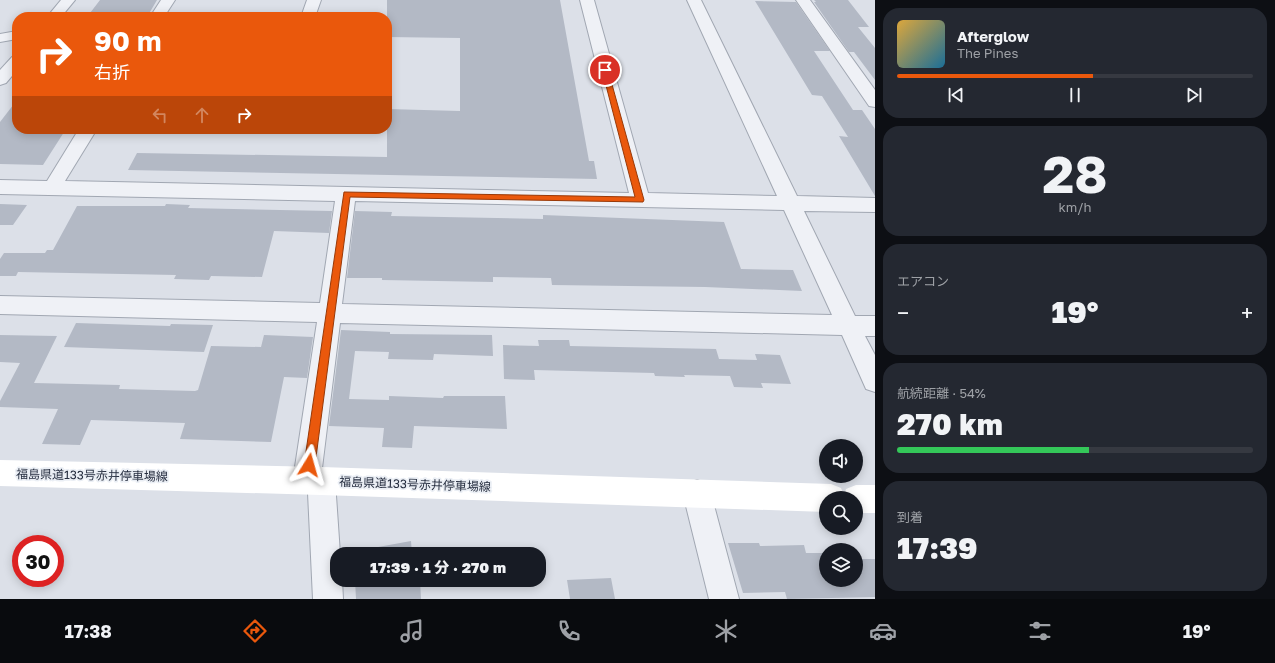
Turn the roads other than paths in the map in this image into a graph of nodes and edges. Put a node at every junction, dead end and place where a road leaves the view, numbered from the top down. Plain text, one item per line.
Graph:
1 (68, 0) edge
2 (168, 0) edge
3 (314, 0) edge
4 (587, 0) edge
5 (694, 0) edge
6 (803, 0) edge
7 (58, 12) edge
8 (160, 12) edge
9 (310, 12) edge
10 (12, 36) edge
11 (0, 38) edge
12 (12, 66) edge
13 (0, 80) edge
14 (875, 102) edge
15 (85, 134) edge
16 (0, 187) edge
17 (52, 188) junction
18 (346, 194) junction
19 (640, 200) junction
20 (792, 204) junction
21 (875, 205) edge
22 (0, 305) edge
23 (330, 312) junction
24 (849, 325) junction
25 (875, 326) edge
26 (875, 381) edge
27 (0, 473) edge
28 (314, 480) junction
29 (697, 494) junction
30 (819, 498) edge
31 (863, 499) edge
32 (875, 500) edge
33 (328, 599) edge
34 (724, 599) edge

1 - 7 street
2 - 8 street
3 - 9 street
4 - 19 street
5 - 20 street
6 - 14 street
10 - 11 street
12 - 13 street
15 - 17 street
16 - 17 street
17 - 18 street
18 - 19 street
18 - 23 street
19 - 20 street
20 - 21 street
20 - 24 street
22 - 23 street
23 - 24 street
23 - 28 street
24 - 25 street
24 - 26 street
27 - 28 main road, 福島県道133号赤井停車場線
28 - 29 main road, 福島県道133号赤井停車場線
28 - 33 street
29 - 30 main road, 福島県道133号赤井停車場線
29 - 34 street
31 - 32 main road

